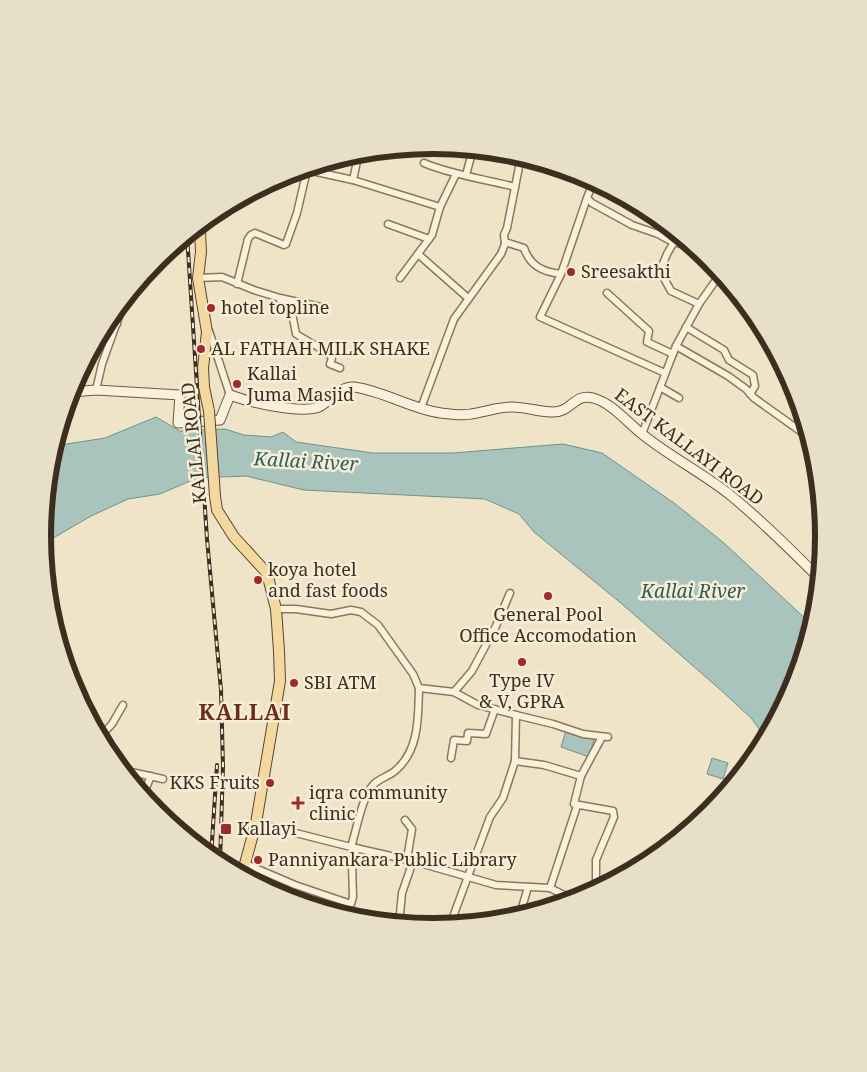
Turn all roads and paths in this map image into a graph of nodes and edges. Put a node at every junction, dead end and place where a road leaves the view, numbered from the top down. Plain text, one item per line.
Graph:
1 (470, 156) edge
2 (357, 162) edge
3 (424, 163) dead end
4 (520, 164) edge
5 (316, 172) edge
6 (456, 174) junction
7 (466, 175) junction
8 (304, 177) edge
9 (353, 180) junction
10 (515, 187) junction
11 (591, 188) edge
12 (587, 198) junction
13 (440, 206) junction
14 (388, 224) dead end
15 (200, 234) edge
16 (429, 238) junction
17 (505, 242) junction
18 (674, 242) junction
19 (679, 244) edge
20 (418, 254) junction
21 (561, 274) junction
22 (198, 278) junction
23 (400, 278) dead end
24 (717, 279) edge
25 (237, 284) junction
26 (607, 293) dead end
27 (277, 297) junction
28 (468, 298) junction
29 (699, 304) junction
30 (321, 307) dead end
31 (205, 320) junction
32 (118, 321) edge
33 (117, 324) joint
34 (686, 327) junction
35 (676, 346) junction
36 (673, 354) junction
37 (340, 368) dead end
38 (665, 373) junction
39 (660, 387) junction
40 (96, 390) junction
41 (80, 391) edge
42 (750, 394) junction
43 (230, 395) junction
44 (679, 398) dead end
45 (421, 408) junction
46 (801, 432) edge
47 (642, 434) junction
48 (814, 573) edge
49 (510, 592) dead end
50 (276, 610) junction
51 (419, 688) junction
52 (454, 692) junction
53 (123, 706) dead end
54 (495, 709) junction
55 (516, 715) junction
56 (105, 732) edge
57 (452, 758) dead end
58 (515, 761) junction
59 (133, 772) edge
60 (151, 776) junction
61 (582, 776) junction
62 (163, 779) dead end
63 (146, 787) edge
64 (577, 806) junction
65 (405, 820) dead end
66 (256, 822) junction
67 (354, 848) junction
68 (410, 860) junction
69 (246, 864) junction
70 (244, 868) edge
71 (469, 877) junction
72 (596, 882) edge
73 (528, 887) junction
74 (550, 888) junction
75 (564, 895) edge
76 (522, 907) edge
77 (400, 916) edge
78 (453, 917) edge

1 - 7 street
2 - 9 street
3 - 6 street
4 - 10 street
5 - 9 street
6 - 7 street
6 - 13 street
7 - 10 street
8 - 25 street
9 - 13 street
10 - 17 street
11 - 12 street
12 - 18 street
12 - 21 street
13 - 16 street
14 - 16 street
15 - 22 main road, KALLAI ROAD
16 - 20 street
17 - 21 street
17 - 28 street
18 - 19 street
18 - 29 street
20 - 23 street
20 - 28 street
21 - 38 street
22 - 25 street
22 - 31 main road, KALLAI ROAD
24 - 29 street
25 - 27 street
26 - 36 street
27 - 30 street
27 - 37 street
28 - 45 street
29 - 34 street
31 - 43 street
31 - 50 main road, KALLAI ROAD, bridge
32 - 33 street
33 - 40 street
34 - 35 street
34 - 42 street
35 - 36 street
35 - 42 street
36 - 38 street
38 - 39 street
39 - 44 street
39 - 47 street
40 - 41 street
40 - 43 street
42 - 46 street
43 - 45 street, EAST KALLAYI ROAD
45 - 47 street, EAST KALLAYI ROAD
47 - 48 street, EAST KALLAYI ROAD
49 - 52 street
50 - 51 street
50 - 66 main road, KALLAI ROAD
51 - 52 street
51 - 67 street
52 - 54 street
53 - 56 street
54 - 55 street
54 - 57 street
55 - 58 street
55 - 61 street
58 - 61 street
58 - 71 street
59 - 60 street
60 - 62 street
60 - 63 street
61 - 64 street
64 - 72 street
64 - 74 street
65 - 68 street
66 - 67 street
66 - 69 main road, KALLAI ROAD
67 - 68 street
67 - 69 street
68 - 71 street
68 - 77 street
69 - 70 main road, KALLAI ROAD
71 - 73 street
71 - 78 street
73 - 74 street
73 - 76 street
74 - 75 street

